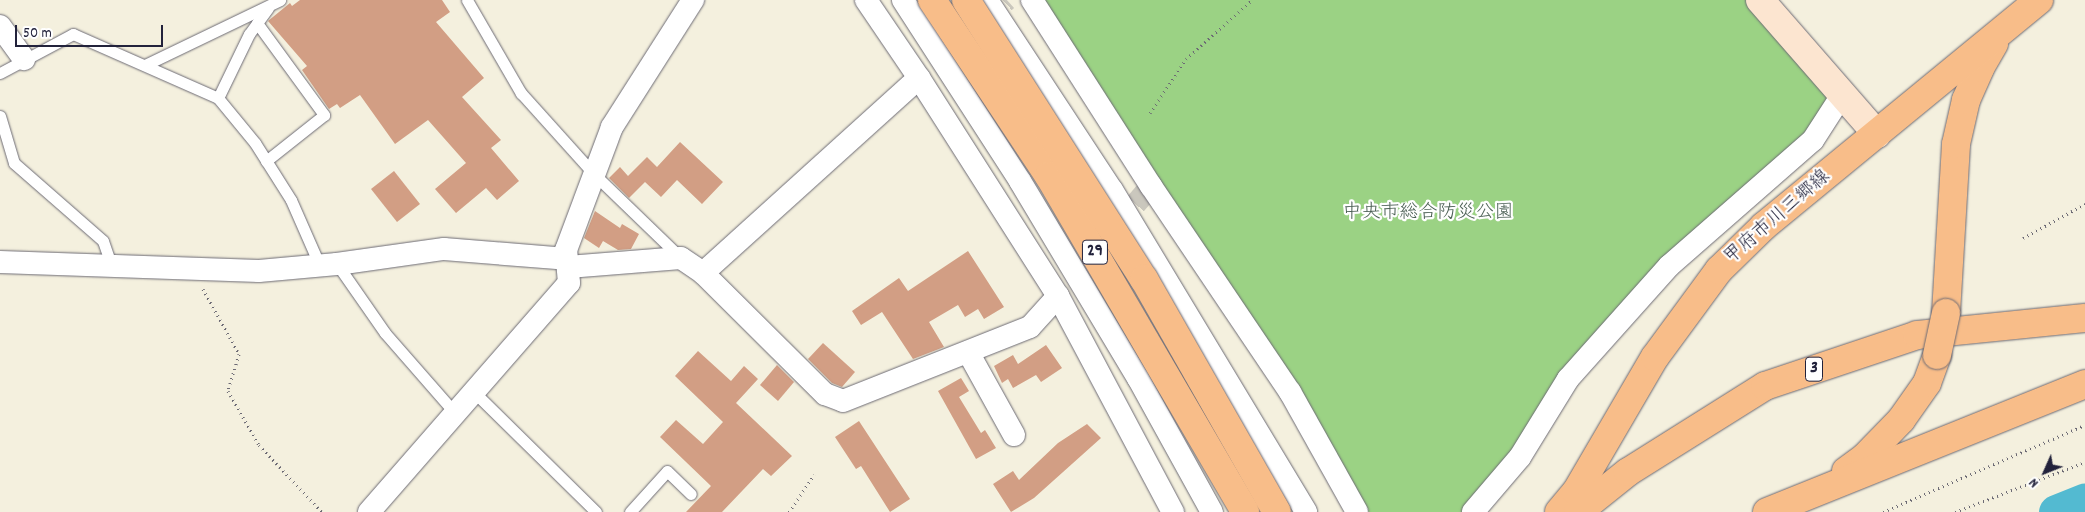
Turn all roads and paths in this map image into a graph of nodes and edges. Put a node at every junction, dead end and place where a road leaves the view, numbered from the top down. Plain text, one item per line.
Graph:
1 (280, 0) edge
2 (467, 0) edge
3 (693, 0) edge
4 (866, 0) edge
5 (903, 0) edge
6 (932, 0) edge
7 (966, 0) edge
8 (986, 0) edge
9 (1032, 0) edge
10 (1252, 0) edge
11 (1760, 0) edge
12 (2039, 0) edge
13 (268, 8) junction
14 (257, 23) junction
15 (0, 26) edge
16 (2003, 30) junction
17 (24, 59) junction
18 (145, 65) junction
19 (0, 73) edge
20 (920, 78) junction
21 (1842, 95) junction
22 (218, 98) junction
23 (1150, 113) dead end
24 (0, 116) edge
25 (1877, 134) junction
26 (266, 161) junction
27 (594, 174) junction
28 (2085, 204) edge
29 (2023, 238) dead end
30 (681, 258) junction
31 (0, 262) edge
32 (567, 263) junction
33 (111, 264) junction
34 (328, 265) junction
35 (193, 270) junction
36 (703, 273) junction
37 (1058, 296) junction
38 (2085, 318) edge
39 (968, 352) junction
40 (2085, 384) edge
41 (474, 392) junction
42 (455, 413) junction
43 (2085, 425) edge
44 (1014, 435) dead end
45 (2085, 462) edge
46 (814, 475) dead end
47 (1817, 492) junction
48 (691, 494) dead end
49 (322, 512) edge
50 (369, 512) edge
51 (596, 512) edge
52 (630, 512) edge
53 (789, 512) edge
54 (1172, 512) edge
55 (1212, 512) edge
56 (1245, 512) edge
57 (1277, 512) edge
58 (1306, 512) edge
59 (1357, 512) edge
60 (1474, 512) edge
61 (1559, 512) edge
62 (1578, 512) edge
63 (1767, 512) edge
64 (1883, 512) edge
65 (1955, 512) edge

1 - 13 lane
2 - 27 lane
3 - 27 street
4 - 20 street
5 - 55 street
6 - 56 main road, 29, bridge
7 - 57 main road, 29, bridge
8 - 58 street
9 - 59 street
10 - 23 path
11 - 21 street
12 - 16 main road, 甲府市川三郷線
13 - 14 lane
13 - 18 lane
14 - 22 lane
14 - 26 lane
15 - 17 street
16 - 25 main road, 甲府市川三郷線
16 - 47 main road, bridge
17 - 18 lane
17 - 19 lane
18 - 22 lane
20 - 36 street
20 - 37 street
21 - 25 street
21 - 60 street
22 - 26 lane
24 - 33 lane
25 - 61 main road, 甲府市川三郷線
26 - 34 lane
27 - 30 lane
27 - 32 street
28 - 29 path
30 - 32 street
30 - 36 street
31 - 33 street
32 - 34 street
32 - 41 street
33 - 35 street
34 - 35 street
34 - 42 lane
35 - 49 path
36 - 39 street
37 - 39 street
37 - 54 street
38 - 62 main road, 3
39 - 44 street
40 - 47 main road
41 - 42 street
41 - 51 lane
42 - 50 street
43 - 64 path
45 - 65 path
46 - 53 path
47 - 63 main road
48 - 52 lane

